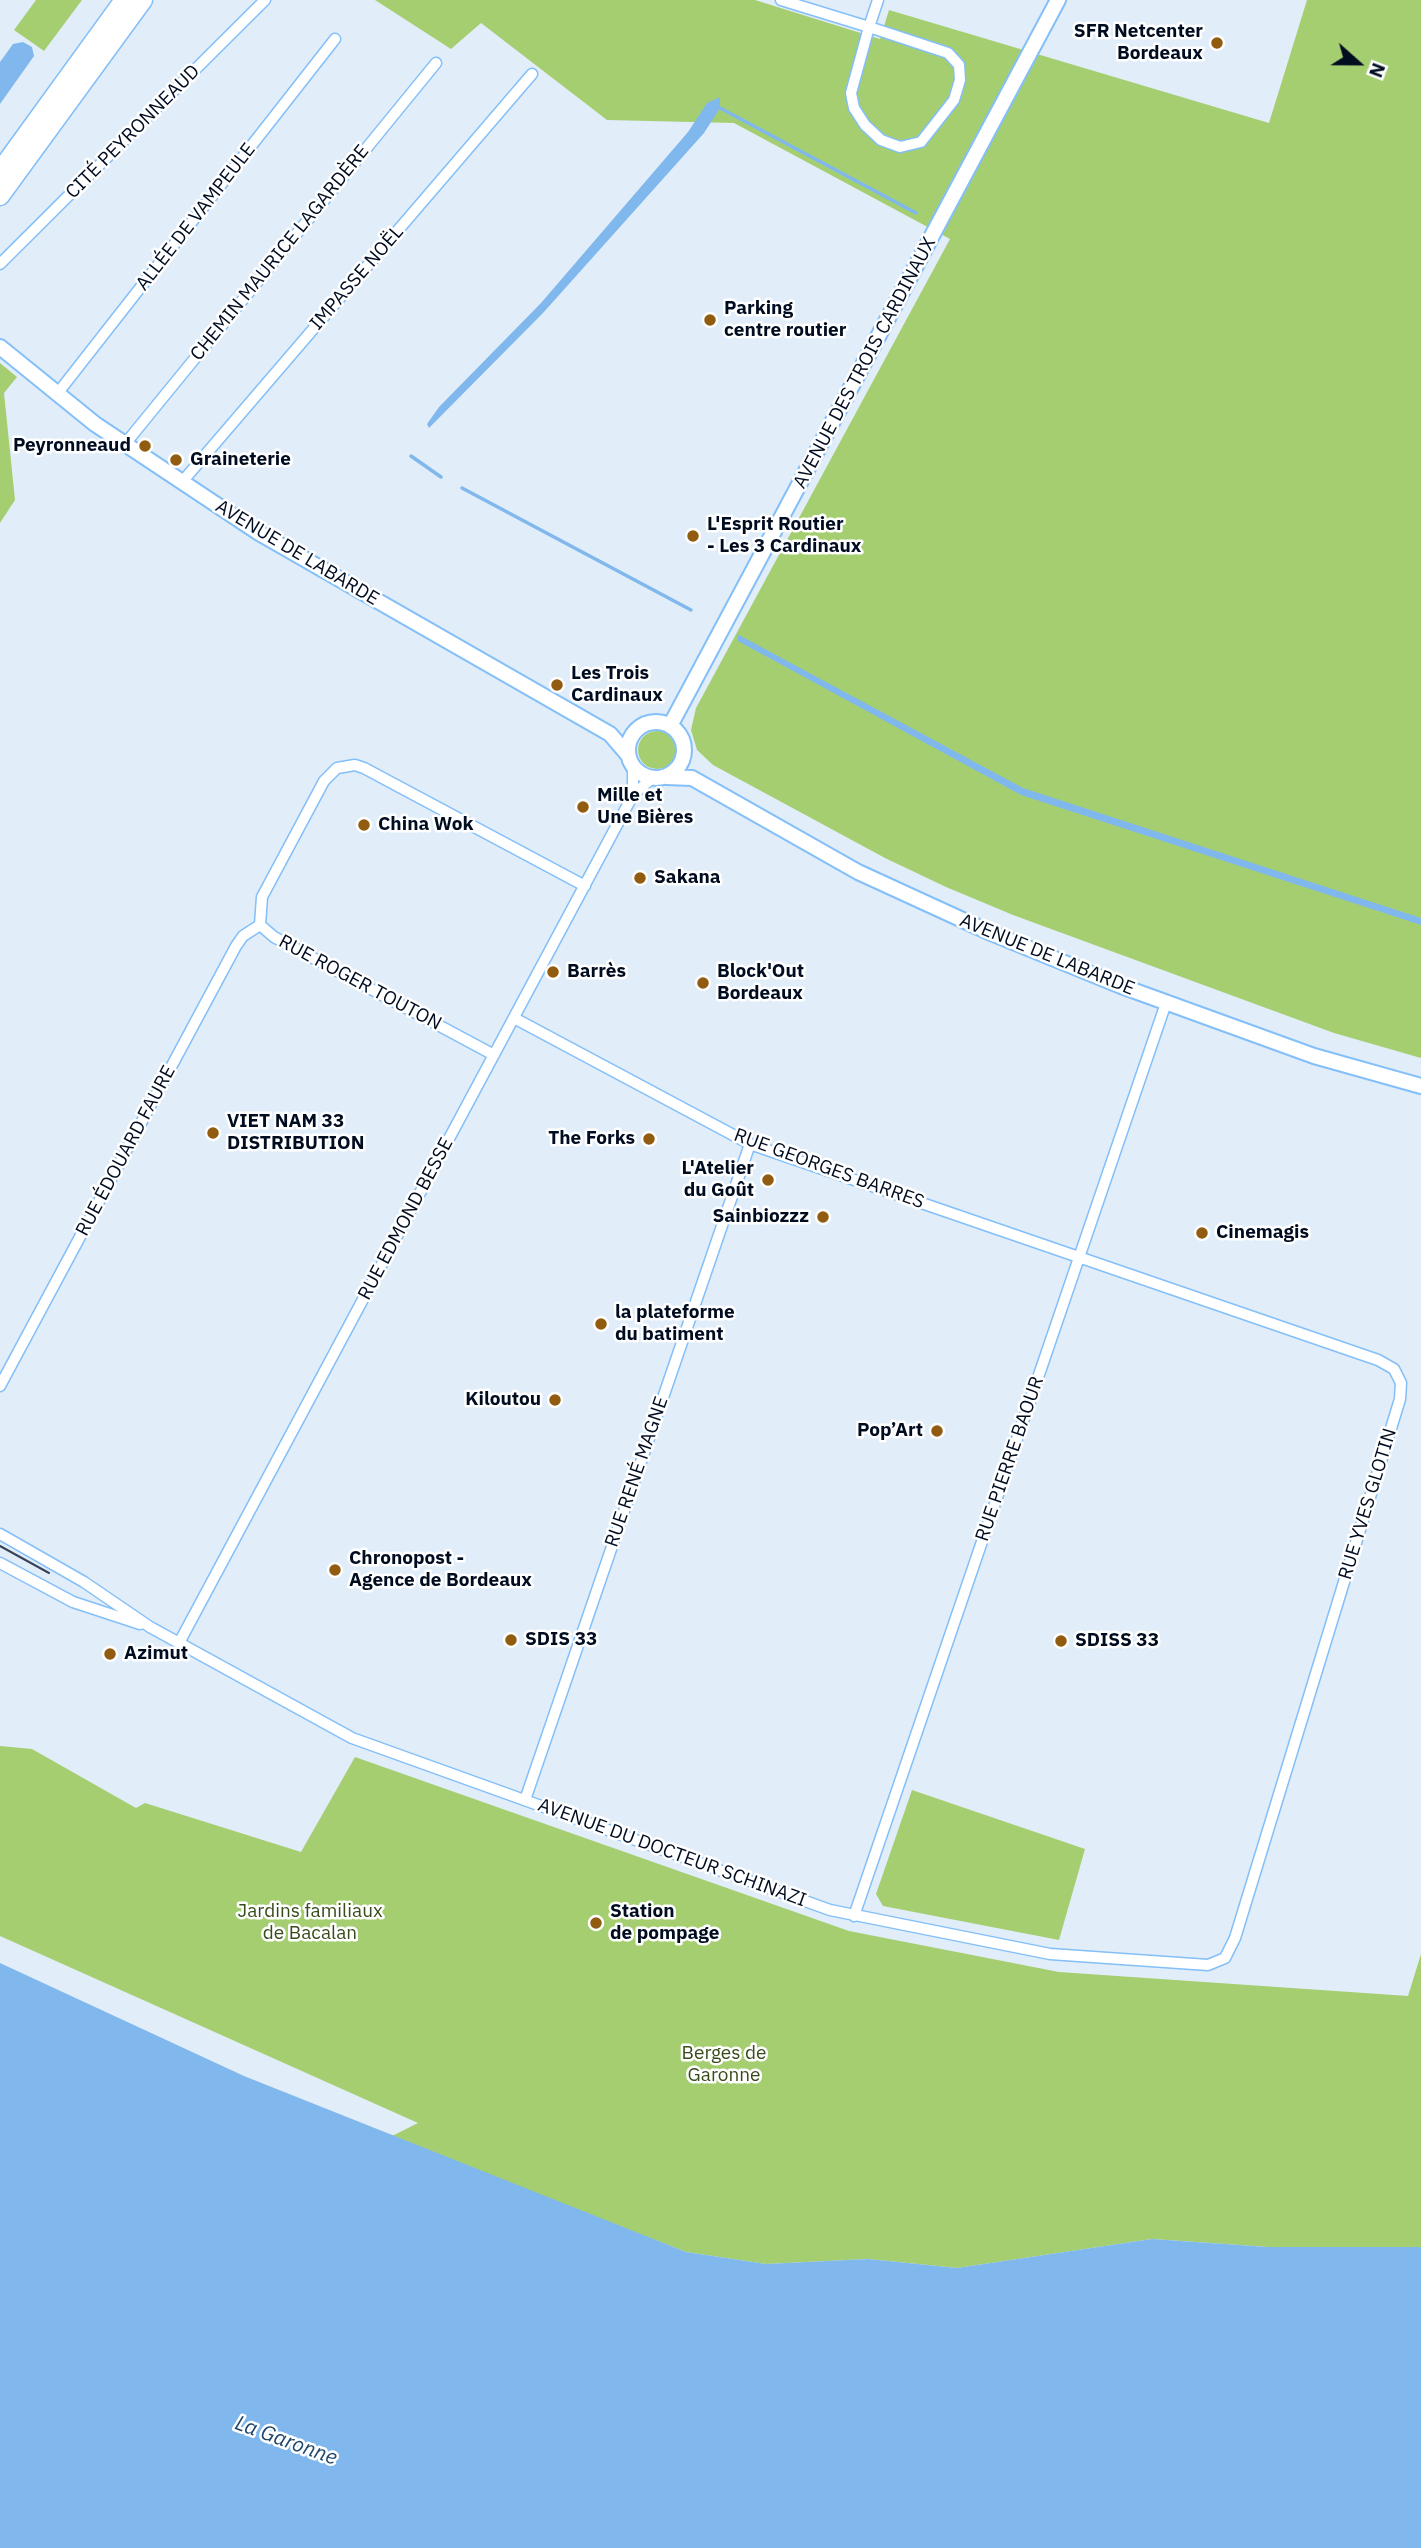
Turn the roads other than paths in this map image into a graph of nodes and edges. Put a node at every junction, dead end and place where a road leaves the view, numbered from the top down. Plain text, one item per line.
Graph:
1 (124, 0) edge
2 (143, 0) edge
3 (265, 0) edge
4 (780, 0) edge
5 (878, 0) edge
6 (1058, 0) edge
7 (869, 27) junction
8 (335, 39) dead end
9 (436, 63) dead end
10 (532, 74) dead end
11 (0, 171) edge
12 (0, 196) edge
13 (0, 264) edge
14 (0, 347) edge
15 (57, 394) junction
16 (125, 444) junction
17 (182, 482) junction
18 (670, 726) junction
19 (637, 729) junction
20 (610, 734) junction
21 (684, 757) junction
22 (631, 761) junction
23 (658, 778) junction
24 (692, 778) junction
25 (633, 795) junction
26 (585, 886) junction
27 (260, 925) junction
28 (1166, 1003) junction
29 (514, 1018) junction
30 (494, 1055) junction
31 (1421, 1086) edge
32 (750, 1144) junction
33 (1079, 1257) junction
34 (0, 1386) edge
35 (0, 1534) edge
36 (0, 1563) edge
37 (150, 1627) junction
38 (179, 1643) junction
39 (525, 1800) junction
40 (854, 1916) junction
41 (1225, 1958) joint

1 - 11 highway
2 - 12 highway
3 - 13 street, CITÉ PEYRONNEAUD
4 - 7 street
5 - 7 street
6 - 18 main road, AVENUE DES TROIS CARDINAUX
7 - 7 street
8 - 15 street, ALLÉE DE VAMPEULE
9 - 16 street, CHEMIN MAURICE LAGARDÈRE
10 - 17 street, IMPASSE NOËL
14 - 15 main road, AVENUE DE LABARDE
15 - 16 main road, AVENUE DE LABARDE
16 - 17 main road, AVENUE DE LABARDE
17 - 20 main road, AVENUE DE LABARDE
18 - 19 main road
18 - 21 main road
19 - 20 main road
19 - 22 main road
20 - 22 main road, AVENUE DE LABARDE
21 - 23 main road
21 - 24 main road
22 - 23 main road
22 - 25 street, RUE EDMOND BESSE
23 - 24 main road, AVENUE DE LABARDE
23 - 25 street, RUE EDMOND BESSE
24 - 28 main road, AVENUE DE LABARDE
25 - 26 street, RUE EDMOND BESSE
26 - 27 street, RUE ROGER TOUTON
26 - 29 street, RUE EDMOND BESSE
27 - 30 street, RUE ROGER TOUTON
27 - 34 street, RUE ÉDOUARD FAURE
28 - 31 main road, AVENUE DE LABARDE
28 - 33 street, RUE PIERRE BAOUR
29 - 30 street, RUE EDMOND BESSE
29 - 32 street, RUE GEORGES BARRES
30 - 38 street, RUE EDMOND BESSE
32 - 33 street, RUE GEORGES BARRES
32 - 39 street, RUE RENÉ MAGNE
33 - 40 street, RUE PIERRE BAOUR
33 - 41 street, RUE YVES GLOTIN
35 - 37 street, AVENUE DU DOCTEUR SCHINAZI
36 - 37 street, AVENUE DU DOCTEUR SCHINAZI
37 - 38 street, AVENUE DU DOCTEUR SCHINAZI
38 - 39 street, AVENUE DU DOCTEUR SCHINAZI
39 - 40 street, AVENUE DU DOCTEUR SCHINAZI
40 - 41 street, AVENUE DU DOCTEUR SCHINAZI

